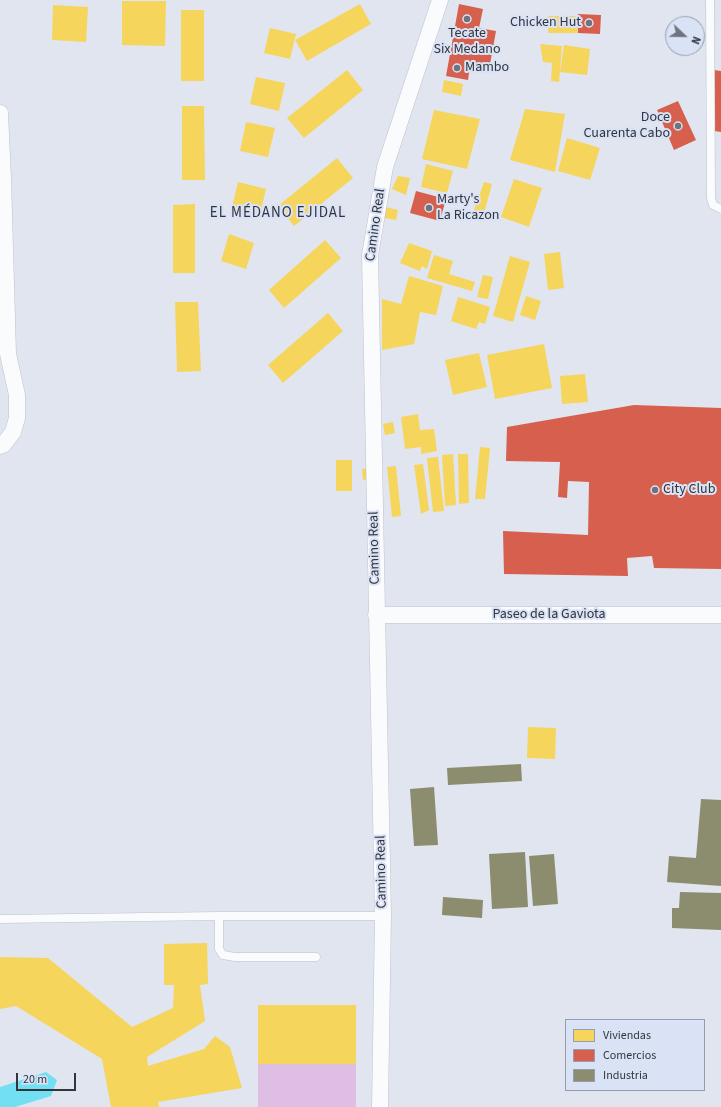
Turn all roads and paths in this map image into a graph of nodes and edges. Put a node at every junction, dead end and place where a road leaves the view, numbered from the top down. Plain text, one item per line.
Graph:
1 (440, 0) edge
2 (710, 0) edge
3 (0, 113) edge
4 (721, 209) edge
5 (4, 358) edge
6 (0, 446) edge
7 (376, 614) junction
8 (721, 615) edge
9 (219, 916) junction
10 (383, 916) junction
11 (0, 919) edge
12 (316, 957) dead end
13 (380, 1107) edge

1 - 7 street, Camino Real
2 - 4 lane
3 - 5 street
5 - 6 street
7 - 8 street, Paseo de la Gaviota
7 - 10 street, Camino Real
9 - 10 lane
9 - 11 lane
9 - 12 lane
10 - 13 street, Camino Real

